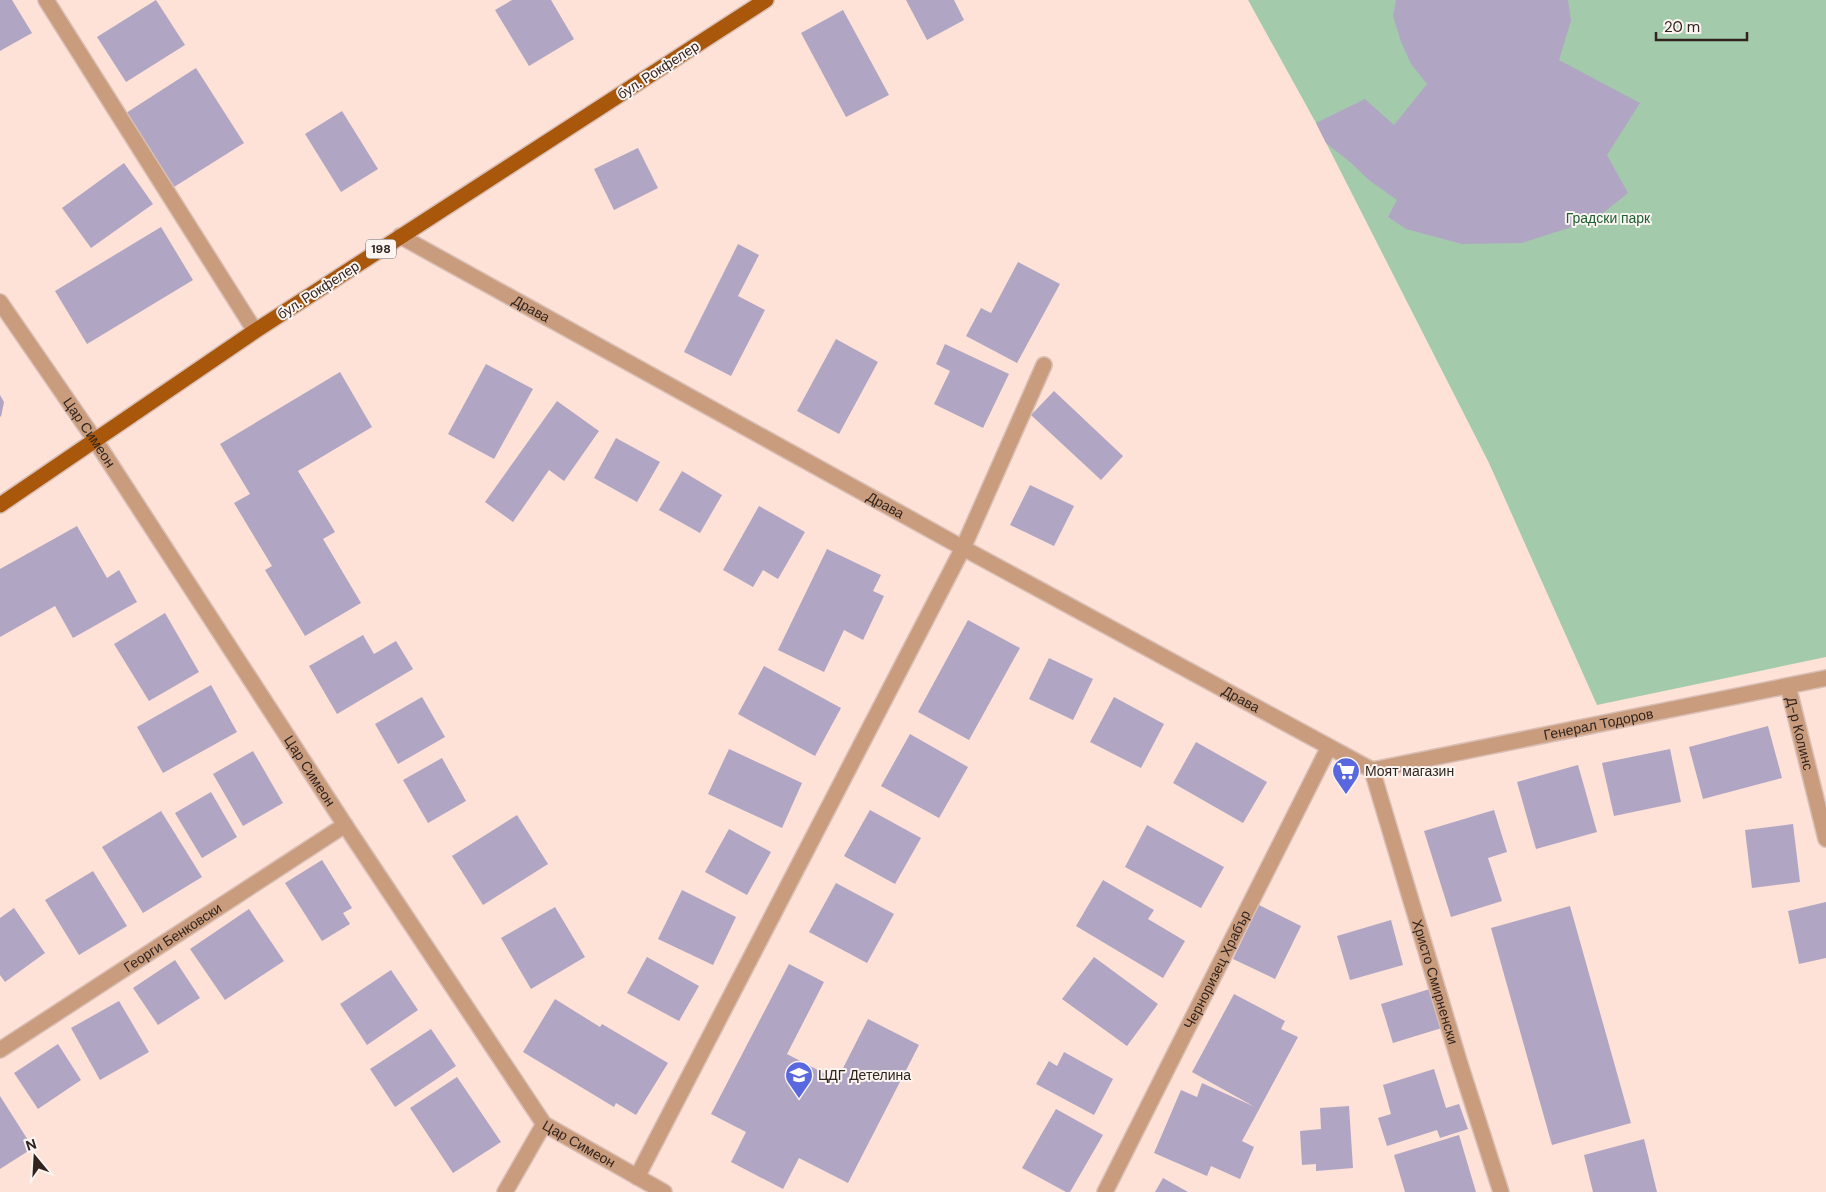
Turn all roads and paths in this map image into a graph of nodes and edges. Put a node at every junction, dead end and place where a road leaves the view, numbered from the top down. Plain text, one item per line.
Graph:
1 (46, 0) edge
2 (766, 0) edge
3 (400, 236) junction
4 (0, 302) edge
5 (255, 331) junction
6 (1044, 365) dead end
7 (94, 440) junction
8 (0, 505) edge
9 (963, 548) junction
10 (1826, 678) edge
11 (1788, 686) junction
12 (1329, 747) junction
13 (1372, 770) junction
14 (346, 825) junction
15 (1826, 838) edge
16 (0, 1050) edge
17 (544, 1124) junction
18 (637, 1177) junction
19 (505, 1192) edge
20 (664, 1192) edge
21 (1104, 1192) edge
22 (1501, 1192) edge

1 - 5 street
2 - 3 main road, бул. Рокфелер / 198
3 - 5 main road, бул. Рокфелер / 198
3 - 9 street, Драва
4 - 7 street, Цар Симеон
5 - 7 main road, бул. Рокфелер / 198
6 - 9 street
7 - 8 main road, бул. Рокфелер / 198
7 - 14 street, Цар Симеон
9 - 12 street, Драва
9 - 18 street
10 - 11 street, Генерал Тодоров
11 - 13 street, Генерал Тодоров
11 - 15 street, Д-р Колинс
12 - 13 street, Драва
12 - 21 street, Черноризец Храбър
13 - 22 street, Христо Смирненски
14 - 16 street, Георги Бенковски
14 - 17 street, Цар Симеон
17 - 18 street, Цар Симеон
17 - 19 street
18 - 20 street, Цар Симеон

